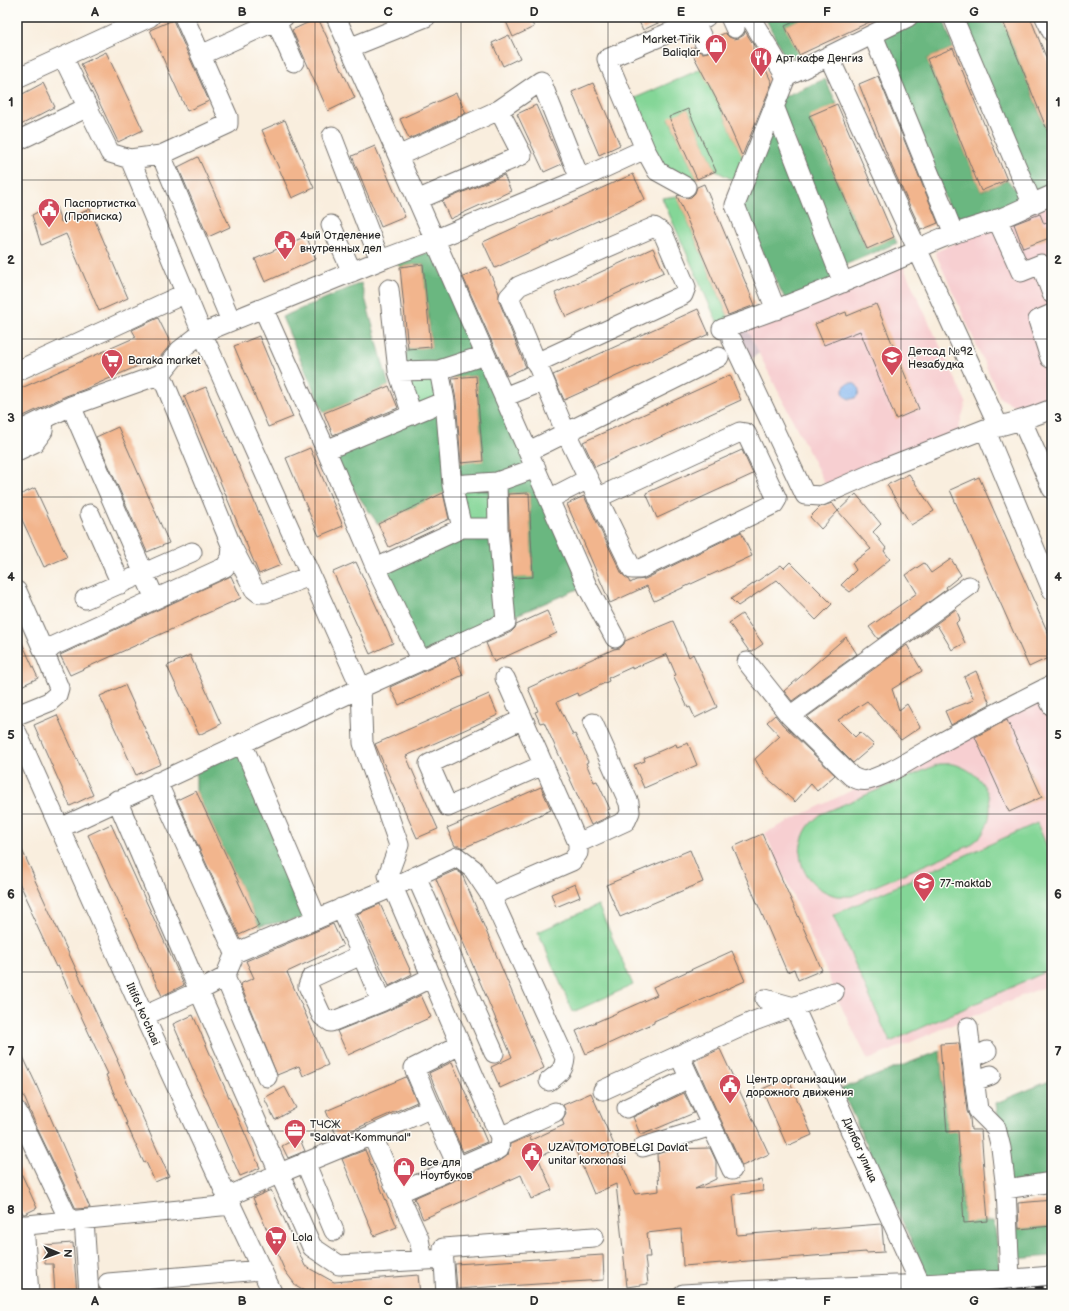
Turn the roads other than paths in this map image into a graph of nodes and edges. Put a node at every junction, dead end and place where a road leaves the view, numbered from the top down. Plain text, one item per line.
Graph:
1 (150, 17) edge
2 (184, 17) edge
3 (336, 17) edge
4 (426, 17) edge
5 (750, 17) edge
6 (908, 17) edge
7 (953, 17) edge
8 (1045, 17) edge
9 (280, 19) edge
10 (700, 19) edge
11 (1052, 32) edge
12 (873, 35) junction
13 (704, 42) dead end
14 (349, 48) junction
15 (201, 55) junction
16 (64, 57) junction
17 (828, 57) junction
18 (294, 62) dead end
19 (776, 70) junction
20 (17, 78) edge
21 (774, 106) junction
22 (88, 107) junction
23 (499, 110) junction
24 (332, 136) dead end
25 (17, 141) edge
26 (645, 148) junction
27 (161, 155) junction
28 (398, 156) junction
29 (130, 159) junction
30 (580, 179) junction
31 (686, 187) dead end
32 (1052, 195) edge
33 (417, 200) junction
34 (1032, 204) junction
35 (997, 219) junction
36 (331, 225) dead end
37 (954, 234) junction
38 (434, 240) junction
39 (918, 249) junction
40 (380, 260) junction
41 (352, 272) junction
42 (843, 283) junction
43 (389, 289) dead end
44 (186, 293) junction
45 (1052, 294) edge
46 (263, 308) junction
47 (776, 310) junction
48 (1052, 314) edge
49 (231, 321) junction
50 (202, 333) junction
51 (485, 355) junction
52 (1052, 357) edge
53 (719, 358) dead end
54 (536, 363) junction
55 (440, 370) junction
56 (17, 371) edge
57 (398, 371) junction
58 (161, 374) junction
59 (544, 381) junction
60 (504, 397) junction
61 (444, 401) junction
62 (71, 406) junction
63 (1052, 410) edge
64 (412, 415) junction
65 (44, 419) junction
66 (1022, 421) junction
67 (992, 428) junction
68 (17, 432) edge
69 (566, 433) junction
70 (326, 450) junction
71 (17, 452) edge
72 (532, 460) junction
73 (588, 479) junction
74 (497, 482) junction
75 (452, 485) junction
76 (1052, 489) edge
77 (597, 498) junction
78 (549, 499) junction
79 (90, 514) dead end
80 (462, 528) junction
81 (498, 528) junction
82 (232, 547) junction
83 (192, 552) dead end
84 (376, 568) junction
85 (310, 576) junction
86 (121, 584) junction
87 (969, 586) dead end
88 (1052, 590) edge
89 (17, 591) edge
90 (85, 599) dead end
91 (155, 599) junction
92 (615, 638) dead end
93 (45, 654) junction
94 (421, 661) junction
95 (746, 662) dead end
96 (505, 678) dead end
97 (1049, 686) edge
98 (361, 688) junction
99 (1052, 706) edge
100 (17, 715) edge
101 (790, 716) junction
102 (523, 719) junction
103 (593, 723) dead end
104 (17, 733) edge
105 (242, 743) junction
106 (543, 765) junction
107 (24, 768) edge
108 (157, 782) junction
109 (117, 800) junction
110 (60, 828) junction
111 (578, 842) junction
112 (416, 876) junction
113 (393, 887) junction
114 (491, 896) junction
115 (341, 908) junction
116 (317, 919) junction
117 (235, 953) junction
118 (361, 955) junction
119 (225, 977) junction
120 (432, 978) junction
121 (199, 991) junction
122 (834, 992) dead end
123 (765, 999) dead end
124 (381, 1002) junction
125 (794, 1007) junction
126 (144, 1016) junction
127 (968, 1027) dead end
128 (460, 1045) junction
129 (494, 1053) dead end
130 (679, 1055) junction
131 (267, 1077) dead end
132 (690, 1078) junction
133 (549, 1081) dead end
134 (603, 1090) dead end
135 (431, 1108) junction
136 (627, 1108) dead end
137 (17, 1111) edge
138 (555, 1112) dead end
139 (712, 1126) junction
140 (372, 1135) junction
141 (500, 1137) junction
142 (643, 1147) dead end
143 (305, 1162) junction
144 (458, 1167) junction
145 (732, 1170) dead end
146 (280, 1173) junction
147 (1052, 1182) edge
148 (1006, 1189) junction
149 (398, 1193) junction
150 (229, 1201) junction
151 (77, 1221) junction
152 (20, 1225) edge
153 (334, 1231) dead end
154 (594, 1237) dead end
155 (423, 1260) junction
156 (444, 1260) junction
157 (262, 1270) junction
158 (1052, 1276) edge
159 (1010, 1279) junction
160 (108, 1283) dead end
161 (923, 1289) edge
162 (29, 1294) edge
163 (89, 1294) edge
164 (273, 1294) edge
165 (446, 1294) edge
166 (683, 1294) edge

1 - 16 street
2 - 15 street
3 - 14 street
4 - 14 street
5 - 19 street
6 - 12 street
7 - 34 street
8 - 11 street
9 - 15 street
9 - 18 street
10 - 13 street
10 - 26 street
12 - 17 street
12 - 37 street
14 - 28 street
15 - 27 street
16 - 20 street
16 - 22 street
17 - 19 street
17 - 39 street
19 - 21 street
21 - 42 street
21 - 47 street
22 - 25 street
22 - 29 street
23 - 28 street
23 - 30 street
23 - 33 street
24 - 40 street
26 - 30 street
26 - 31 street
27 - 29 street
27 - 49 street
28 - 33 street
29 - 44 street
30 - 38 street
32 - 34 street
33 - 38 street
34 - 35 street
35 - 37 street
35 - 45 street
36 - 41 street
37 - 39 street
38 - 40 street
38 - 51 street
39 - 42 street
39 - 67 street
40 - 41 street
41 - 46 street
42 - 47 street
43 - 57 street
44 - 50 street
44 - 56 street
46 - 49 street
46 - 70 street
47 - 67 street
48 - 52 street
49 - 50 street
50 - 58 street
50 - 85 street
51 - 55 street
51 - 60 street
53 - 69 street
54 - 54 street
54 - 59 street
55 - 57 street
55 - 61 street
57 - 64 street
58 - 62 street
58 - 82 street
59 - 60 street
59 - 69 street
60 - 72 street
61 - 64 street
61 - 75 street
62 - 65 street
62 - 91 street
63 - 66 street
64 - 70 street
65 - 68 street
65 - 71 street
66 - 67 street
66 - 76 street
67 - 88 street
69 - 72 street
69 - 73 street
70 - 84 street
72 - 74 street
72 - 78 street
73 - 77 street
73 - 78 street
74 - 75 street
74 - 81 street
75 - 80 street
77 - 77 street
78 - 92 street
79 - 86 street
80 - 81 street
80 - 84 street
81 - 94 street
82 - 85 street
82 - 91 street
83 - 86 street
84 - 94 street
85 - 98 street
86 - 90 street
87 - 101 street
89 - 93 street
91 - 93 street
93 - 100 street
94 - 98 street
95 - 101 street
96 - 102 street
97 - 99 street
97 - 101 street
98 - 105 street
98 - 113 street
102 - 106 street
102 - 106 street
103 - 111 street
104 - 107 street, Iltifot ko'chasi
105 - 108 street
105 - 116 street
106 - 111 street
107 - 110 street, Iltifot ko'chasi
108 - 109 street
108 - 117 street
109 - 110 street
109 - 121 street
110 - 126 street, Iltifot ko'chasi
111 - 114 street
112 - 113 street
112 - 114 street
112 - 129 street
113 - 115 street
113 - 120 street
114 - 133 street
115 - 116 street
115 - 118 street
116 - 117 street
117 - 119 street
118 - 124 street
118 - 124 street
119 - 121 street
119 - 131 street
120 - 124 street
120 - 128 street
121 - 126 street
121 - 146 street
122 - 125 street
123 - 125 street
125 - 130 street
125 - 161 street, Дилбог улица
126 - 150 street, Iltifot ko'chasi
127 - 148 street
128 - 135 street
128 - 141 street
130 - 132 street
130 - 134 street
132 - 136 street
132 - 139 street
135 - 140 street
135 - 144 street
137 - 151 street
138 - 141 street
139 - 142 street
139 - 145 street
140 - 143 street
140 - 149 street
141 - 144 street
143 - 146 street
143 - 153 street
144 - 149 street
146 - 150 street
146 - 155 street
147 - 148 street
148 - 159 street
149 - 155 street
150 - 151 street
150 - 157 street, Iltifot ko'chasi
151 - 152 street
151 - 163 street
152 - 162 street
154 - 156 street
155 - 156 street
156 - 165 street
157 - 160 street
157 - 164 street, Iltifot ko'chasi
158 - 159 street
159 - 161 street
161 - 166 street

